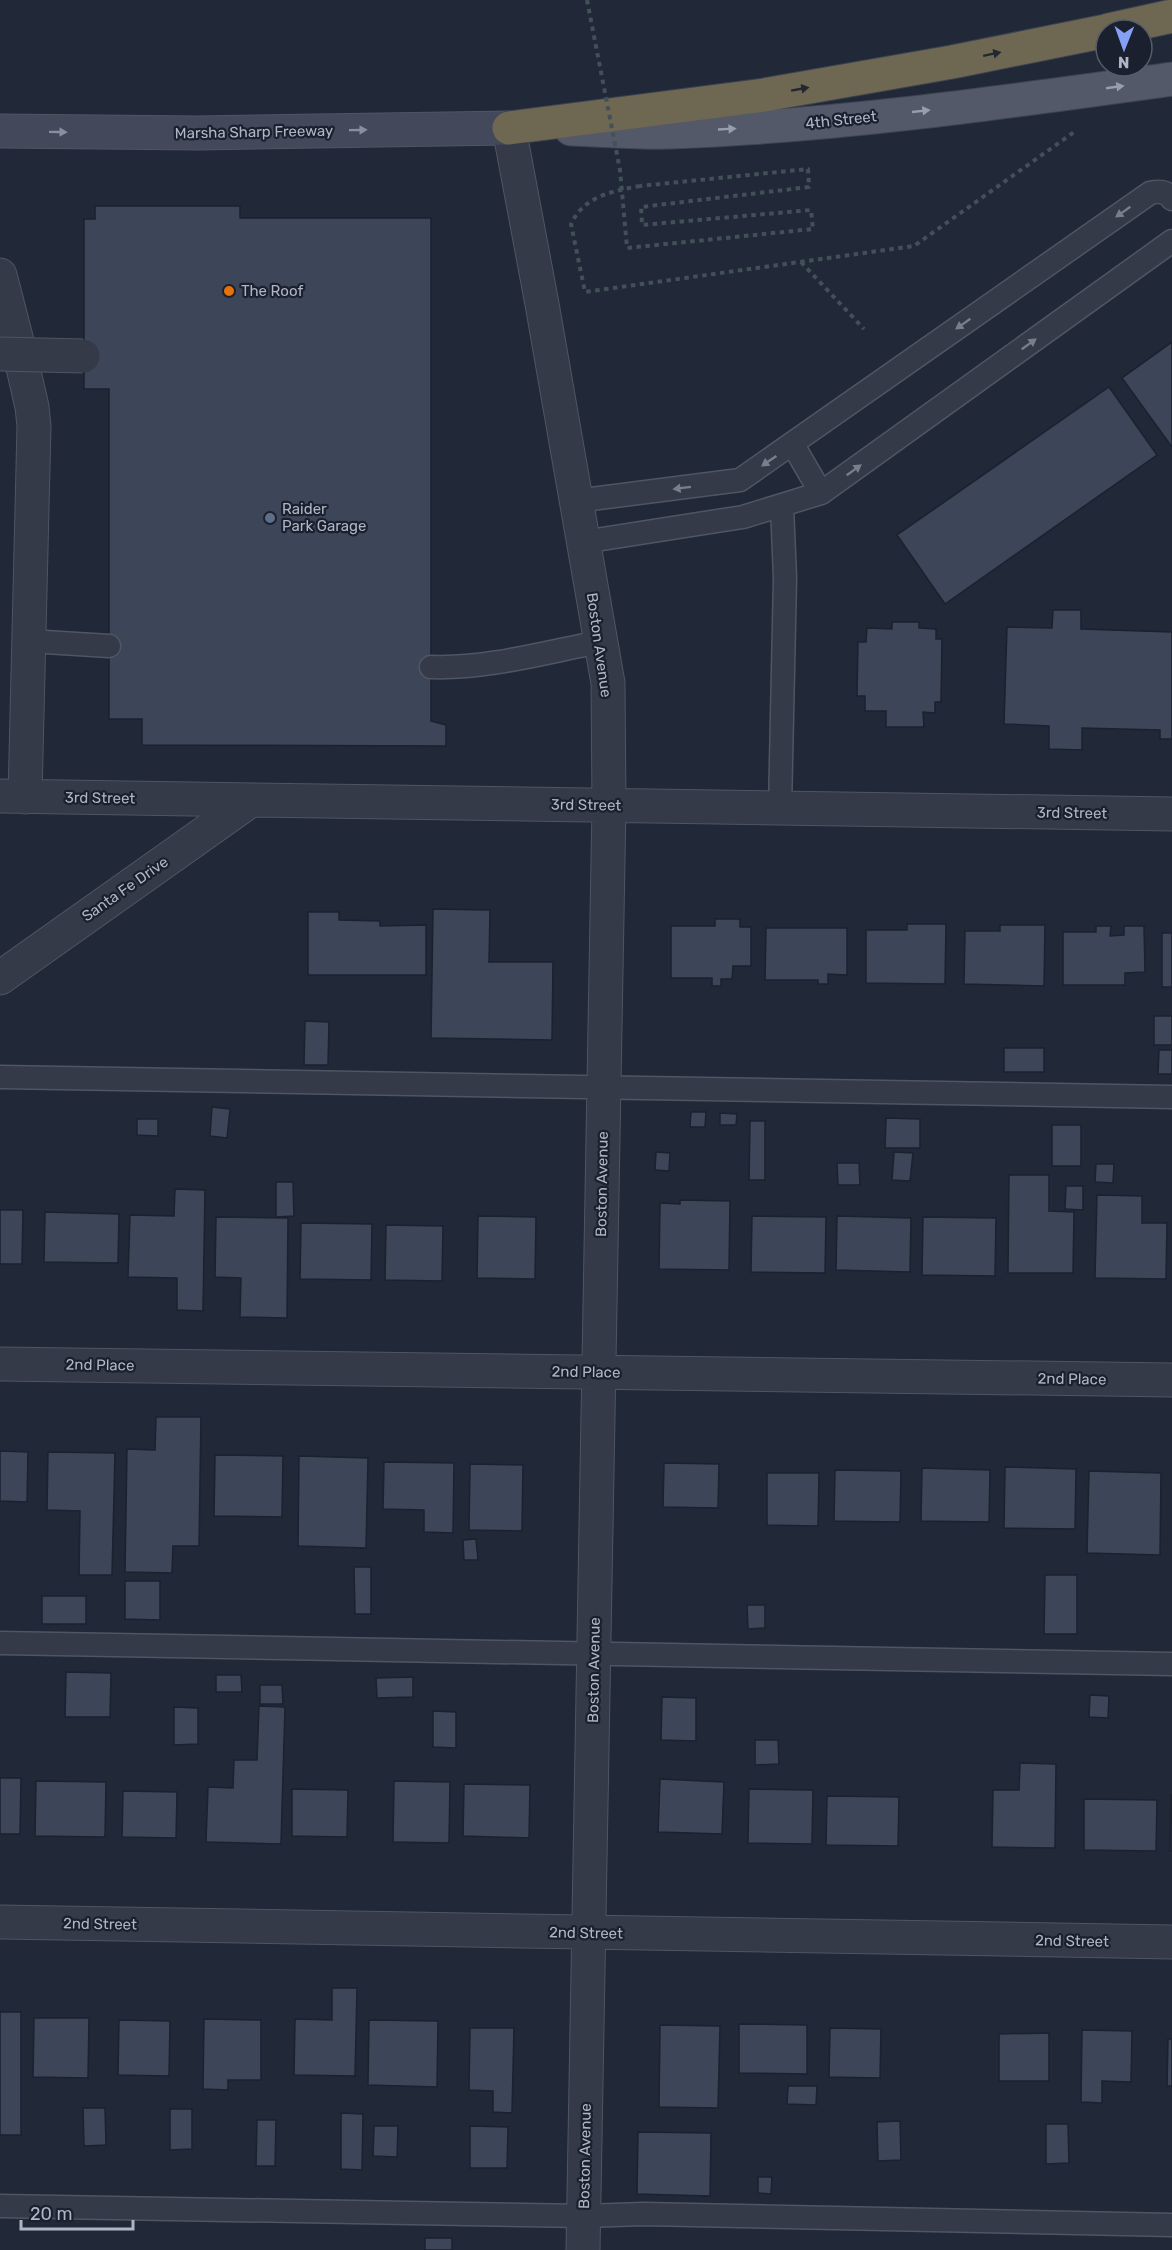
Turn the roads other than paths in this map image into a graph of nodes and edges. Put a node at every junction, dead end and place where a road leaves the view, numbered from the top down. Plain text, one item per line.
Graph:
1 (1172, 16) edge
2 (1154, 20) edge
3 (1094, 33) edge
4 (1172, 79) edge
5 (509, 128) junction
6 (0, 131) edge
7 (1172, 199) edge
8 (1172, 241) edge
9 (0, 275) edge
10 (13, 354) edge
11 (83, 356) dead end
12 (793, 445) junction
13 (821, 493) junction
14 (576, 501) junction
15 (782, 506) junction
16 (583, 542) junction
17 (29, 641) junction
18 (600, 642) junction
19 (109, 646) dead end
20 (431, 667) dead end
21 (12, 796) edge
22 (250, 800) junction
23 (609, 805) junction
24 (780, 808) junction
25 (1172, 814) edge
26 (0, 978) edge
27 (0, 1077) edge
28 (604, 1087) junction
29 (1172, 1097) edge
30 (0, 1364) edge
31 (599, 1372) junction
32 (1172, 1380) edge
33 (0, 1643) edge
34 (594, 1654) junction
35 (1172, 1664) edge
36 (0, 1922) edge
37 (590, 1933) junction
38 (1172, 1942) edge
39 (0, 2206) edge
40 (584, 2216) junction
41 (1172, 2225) edge
42 (583, 2250) edge

1 - 2 highway
5 -> 3 highway
5 -> 4 main road, 4th Street
6 -> 5 main road, Marsha Sharp Freeway
5 - 14 street, Boston Avenue
7 -> 12 lane
13 -> 8 lane
9 - 10 street
10 - 11 street, bridge
10 - 17 street
12 - 13 lane
12 -> 14 lane
13 - 15 lane
14 - 16 street, Boston Avenue
15 - 16 lane
15 - 24 lane
16 - 18 street, Boston Avenue
17 - 19 lane
17 - 21 street
18 - 20 lane
18 - 23 street, Boston Avenue
21 - 22 street, 3rd Street
22 - 23 street, 3rd Street
22 - 26 street, Santa Fe Drive
23 - 24 street, 3rd Street
23 - 28 street, Boston Avenue
24 - 25 street, 3rd Street
27 - 28 lane
28 - 29 lane
28 - 31 street, Boston Avenue
30 - 31 street, 2nd Place
31 - 32 street, 2nd Place
31 - 34 street, Boston Avenue
33 - 34 lane
34 - 35 lane
34 - 37 street, Boston Avenue
36 - 37 street, 2nd Street
37 - 38 street, 2nd Street
37 - 40 street, Boston Avenue
39 - 40 lane
40 - 41 lane
40 - 42 street, Boston Avenue

